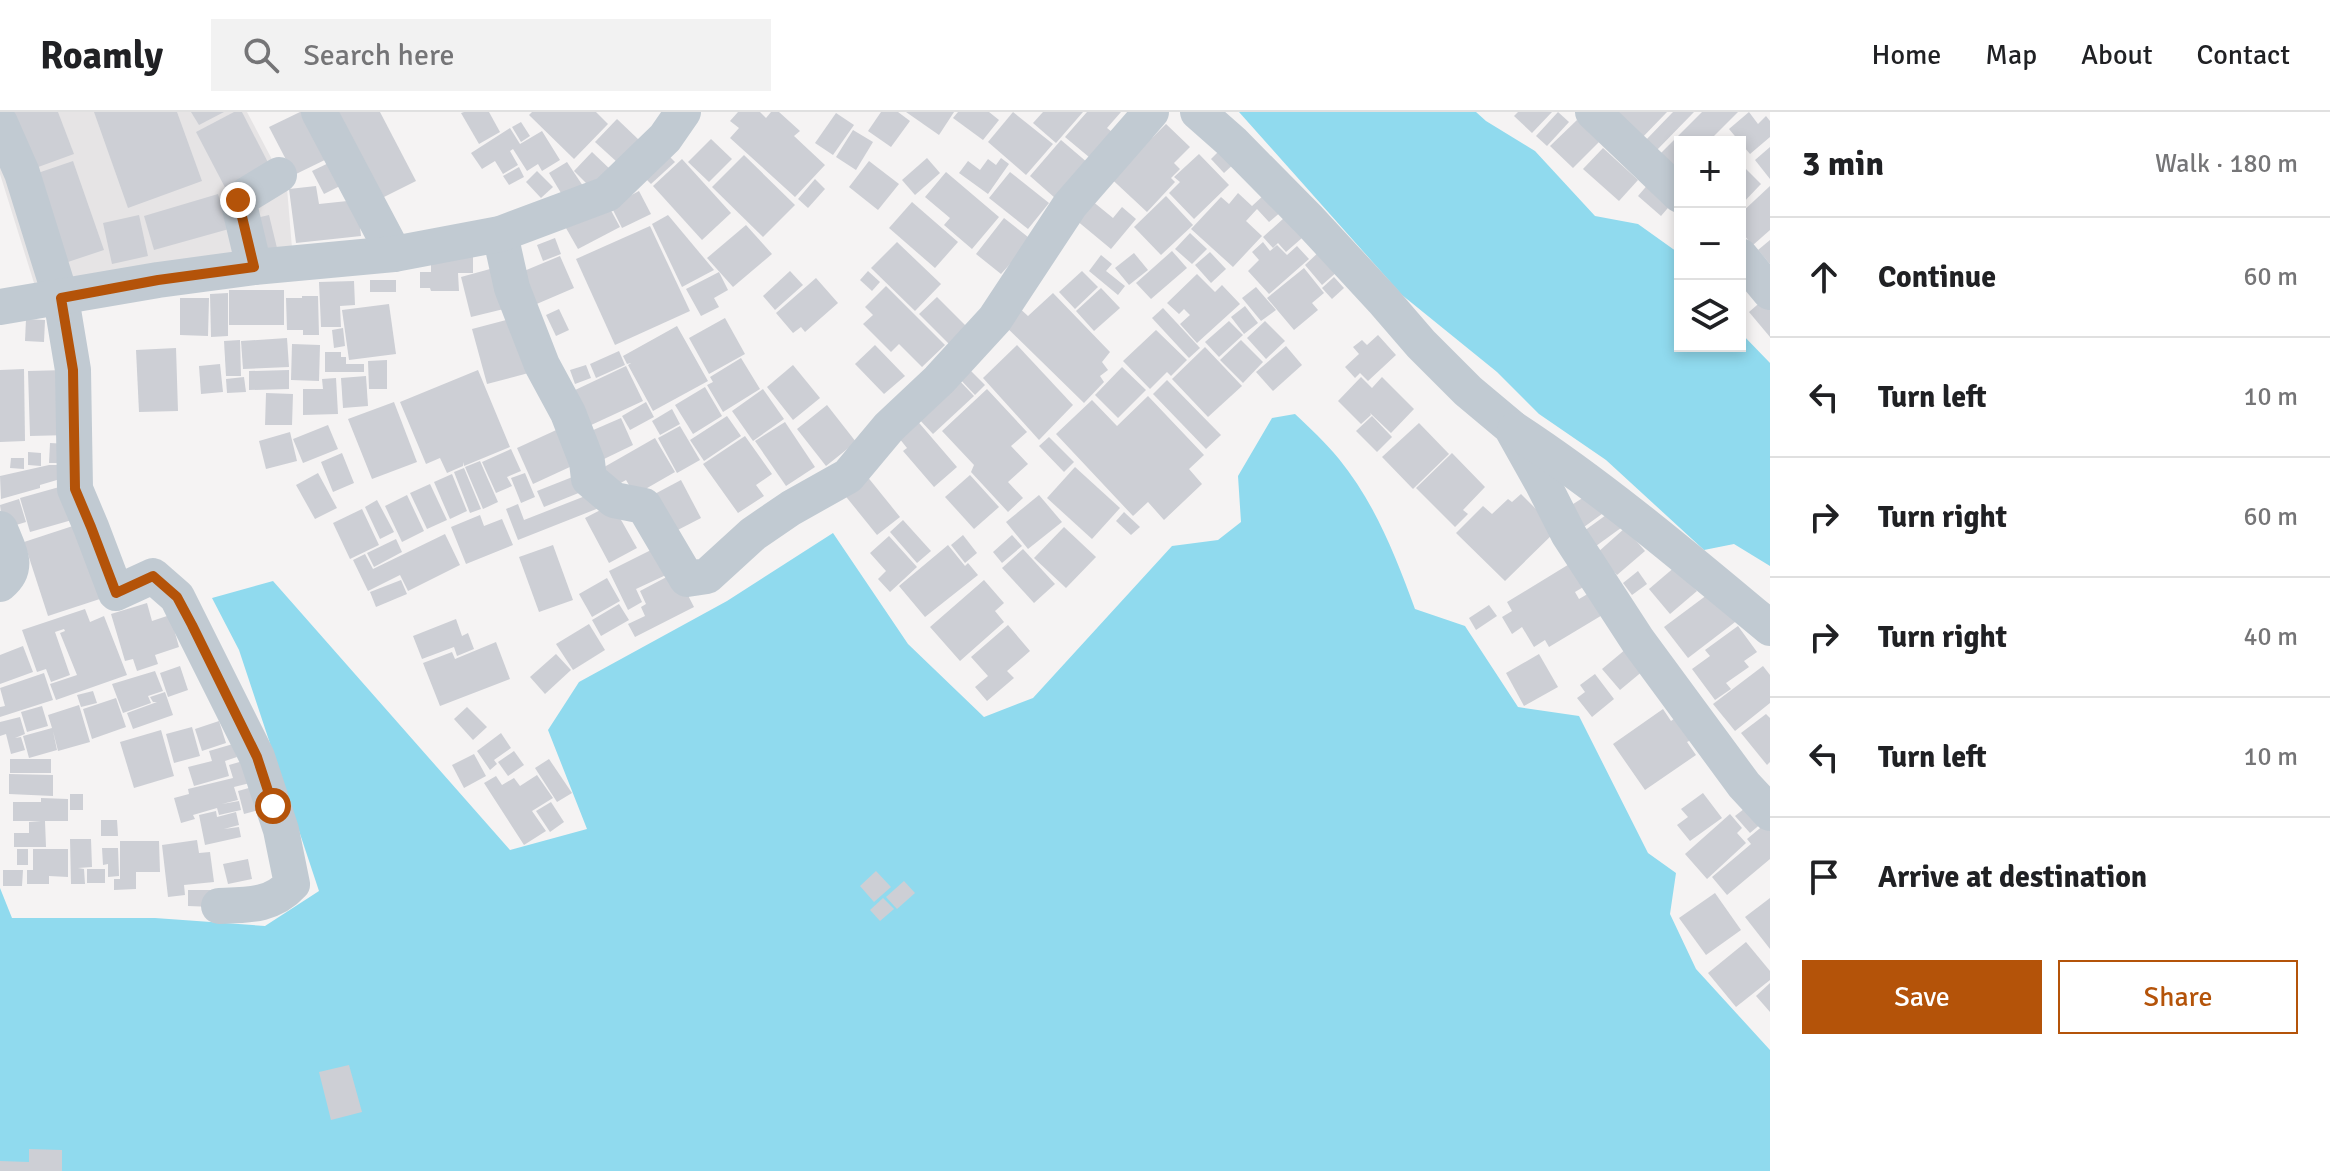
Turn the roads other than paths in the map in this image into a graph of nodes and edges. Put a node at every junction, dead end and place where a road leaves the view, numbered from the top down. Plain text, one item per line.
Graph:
1 (319, 112) edge
2 (683, 112) edge
3 (1151, 112) edge
4 (1198, 112) edge
5 (1593, 112) edge
6 (0, 123) edge
7 (279, 175) dead end
8 (1674, 189) edge
9 (500, 234) junction
10 (394, 254) junction
11 (1746, 263) edge
12 (254, 267) junction
13 (1770, 292) edge
14 (61, 298) junction
15 (0, 307) edge
16 (1511, 427) junction
17 (0, 529) edge
18 (0, 584) edge
19 (1770, 628) edge
20 (1770, 813) edge
21 (219, 906) dead end

1 - 10 street
2 - 9 street
3 - 9 street
4 - 16 street
5 - 8 street
6 - 14 street
7 - 12 street
9 - 10 street
10 - 12 street
11 - 13 street
12 - 14 street
14 - 15 street
14 - 21 street
16 - 19 street
16 - 20 street
17 - 18 street

